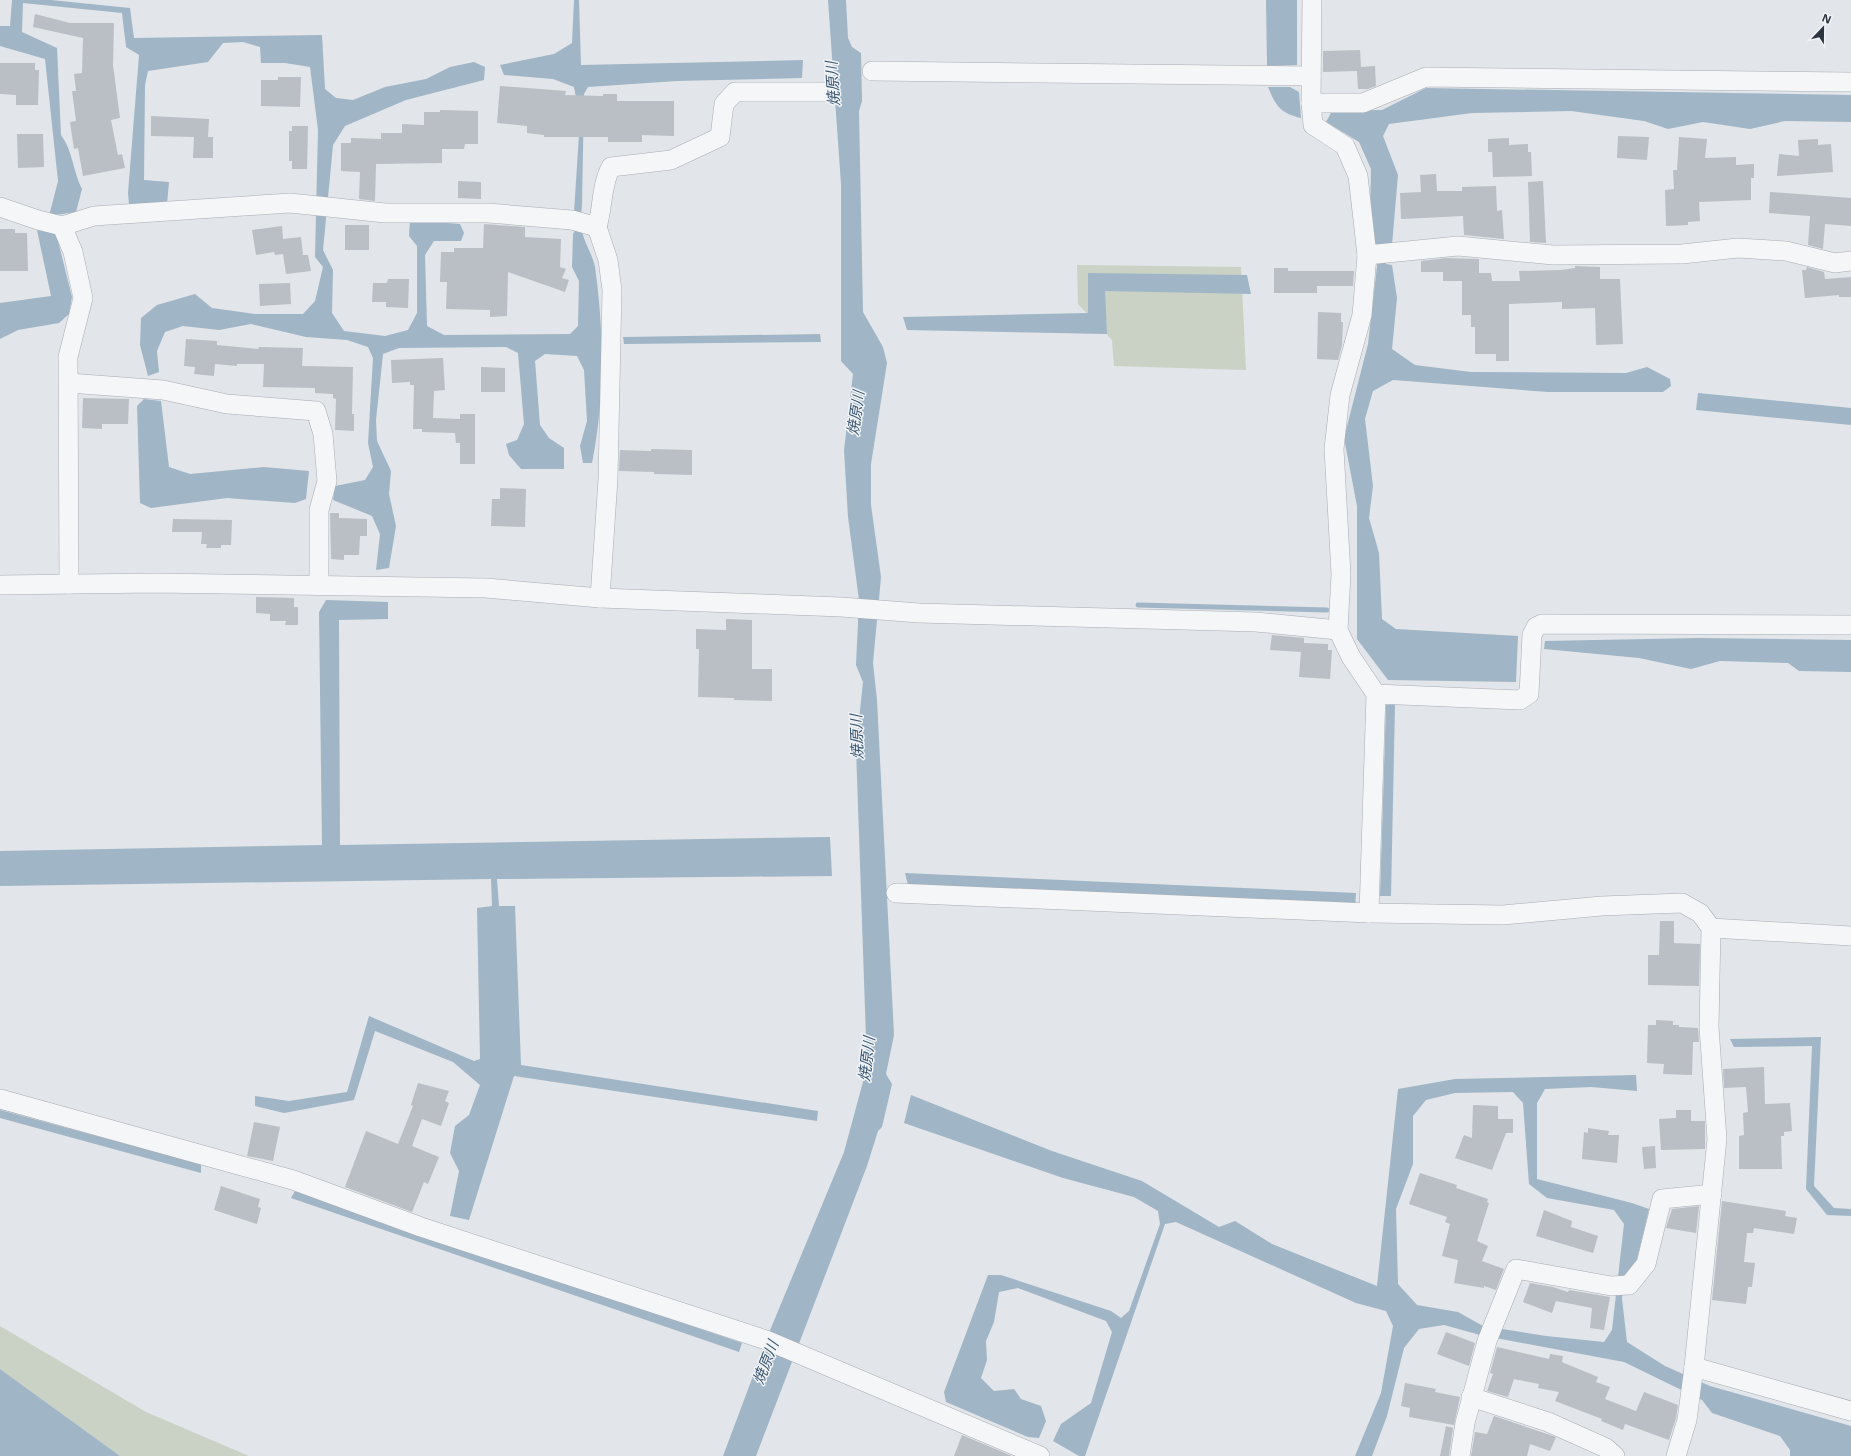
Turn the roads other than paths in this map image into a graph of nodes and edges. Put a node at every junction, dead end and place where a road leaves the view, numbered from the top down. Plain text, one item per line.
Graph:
1 (1312, 0) edge
2 (872, 71) dead end
3 (1311, 76) junction
4 (1851, 82) edge
5 (823, 92) dead end
6 (1311, 103) junction
7 (0, 207) edge
8 (584, 223) junction
9 (62, 226) junction
10 (1377, 254) junction
11 (1851, 261) edge
12 (69, 383) junction
13 (70, 584) junction
14 (319, 584) junction
15 (0, 585) edge
16 (600, 598) junction
17 (1851, 625) edge
18 (1338, 630) junction
19 (1376, 694) junction
20 (896, 893) dead end
21 (1369, 913) junction
22 (1711, 928) junction
23 (1851, 936) edge
24 (0, 1099) edge
25 (1712, 1194) junction
26 (1694, 1367) junction
27 (1471, 1397) junction
28 (1851, 1411) edge
29 (1040, 1456) edge
30 (1460, 1456) edge
31 (1615, 1456) edge
32 (1676, 1456) edge

1 - 3 street
2 - 3 street
3 - 6 street
4 - 6 street
5 - 8 street
6 - 10 street
7 - 9 street
8 - 9 street
8 - 16 street
9 - 12 street
10 - 11 street
10 - 18 street
12 - 13 street
12 - 14 street
13 - 14 street
13 - 15 street
14 - 16 street
16 - 18 street
17 - 19 street
18 - 19 street
19 - 21 street
20 - 21 street
21 - 22 street
22 - 23 street
22 - 25 street
24 - 29 street
25 - 26 street
25 - 27 street
26 - 28 street
26 - 32 street
27 - 30 street
27 - 31 street

